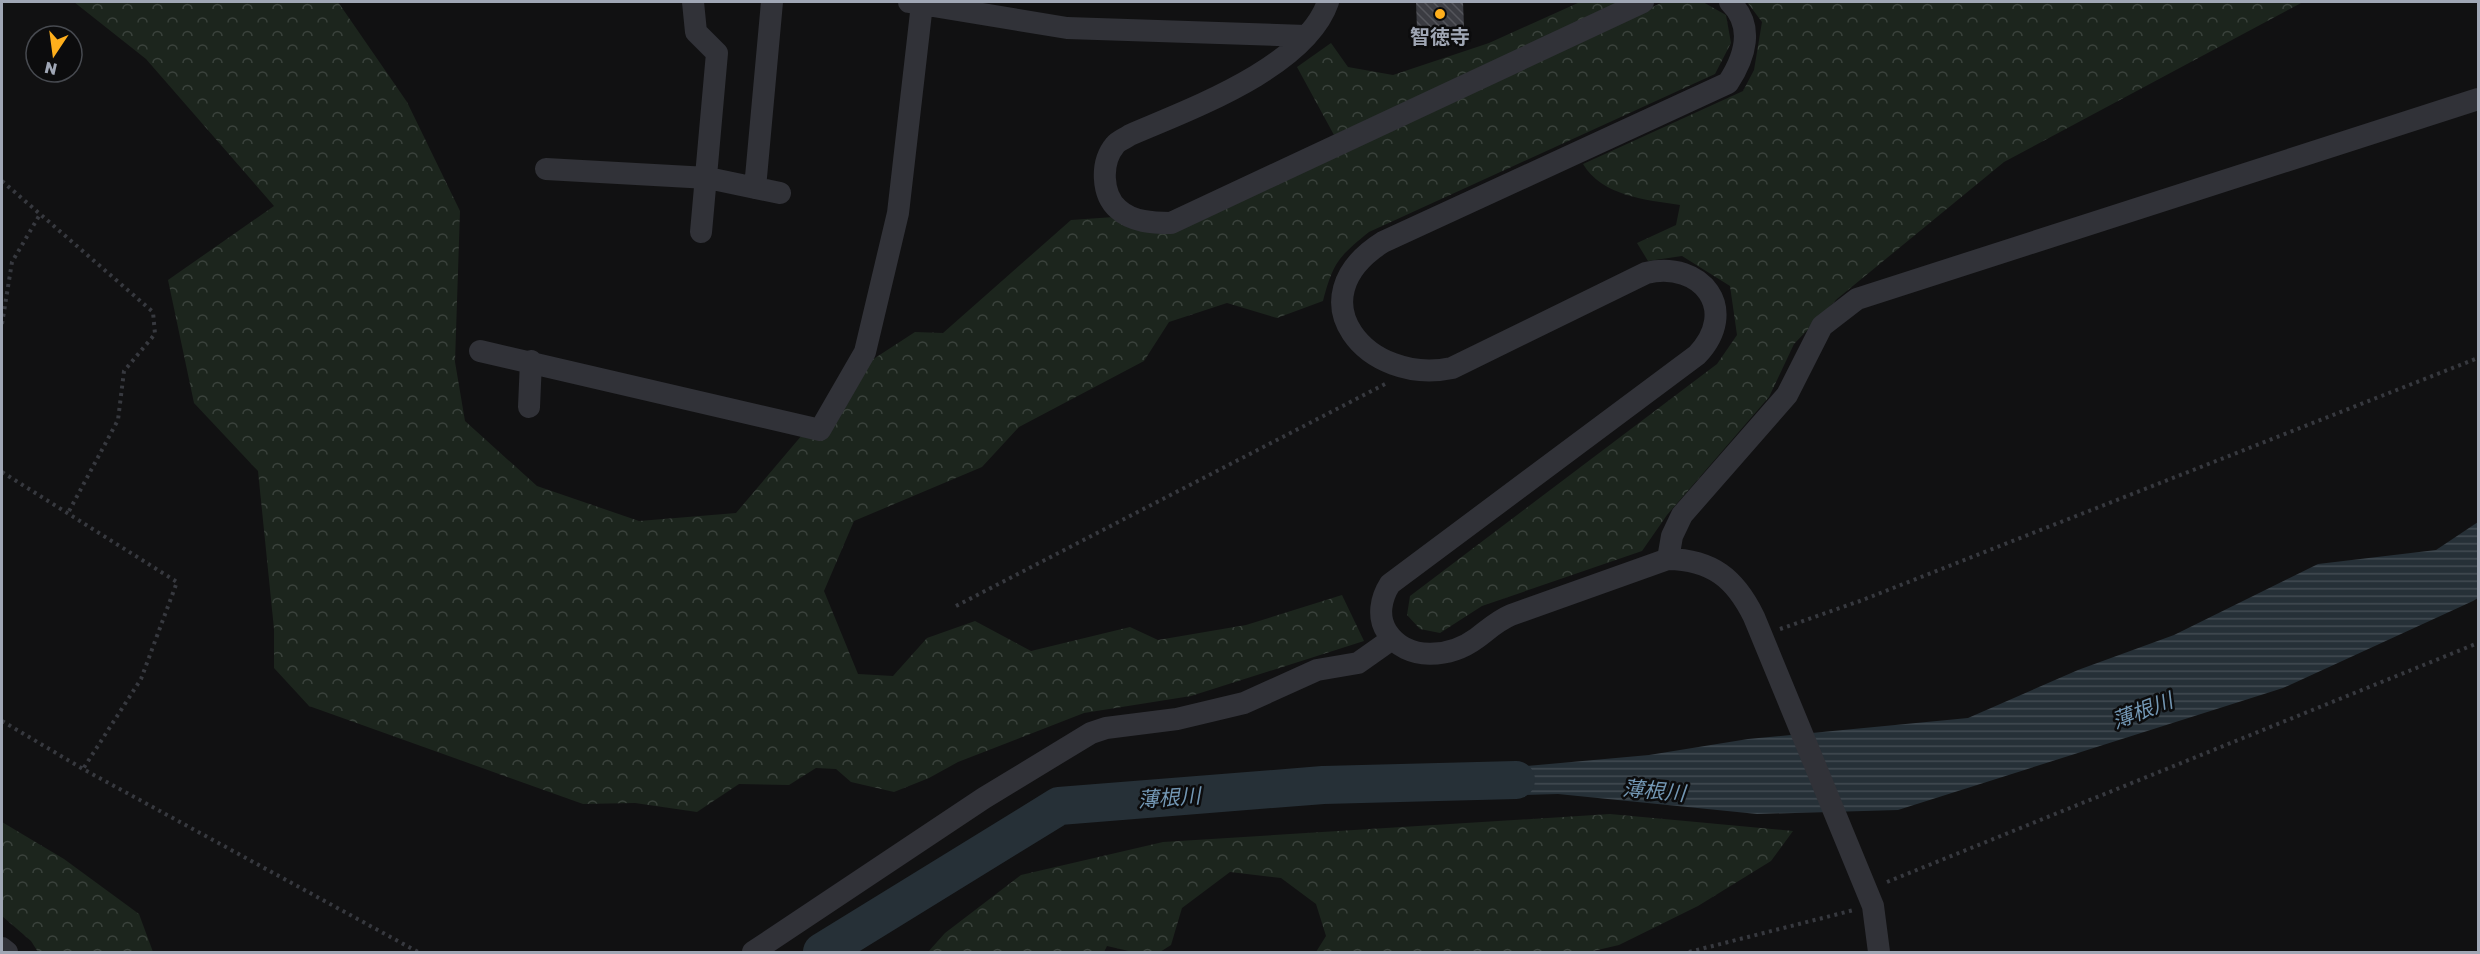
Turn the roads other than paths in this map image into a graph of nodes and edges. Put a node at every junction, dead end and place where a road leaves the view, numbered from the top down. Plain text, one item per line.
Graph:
1 (693, 2) edge
2 (772, 2) edge
3 (1328, 2) edge
4 (1643, 2) edge
5 (1730, 2) edge
6 (914, 3) edge
7 (1306, 36) junction
8 (2478, 99) edge
9 (546, 169) dead end
10 (708, 178) junction
11 (755, 188) junction
12 (780, 193) dead end
13 (701, 232) dead end
14 (480, 351) dead end
15 (531, 361) junction
16 (529, 407) dead end
17 (1668, 559) junction
18 (1392, 639) junction
19 (2, 948) edge
20 (6, 952) edge
21 (753, 952) edge
22 (1879, 952) edge

1 - 10 street
2 - 11 street
3 - 7 street
4 - 7 street
5 - 18 street
6 - 7 street
6 - 15 street
8 - 17 street
9 - 10 street
10 - 11 street
10 - 13 street
11 - 12 street
14 - 15 street
15 - 16 street
17 - 18 street
17 - 22 street
18 - 21 street
19 - 20 street

